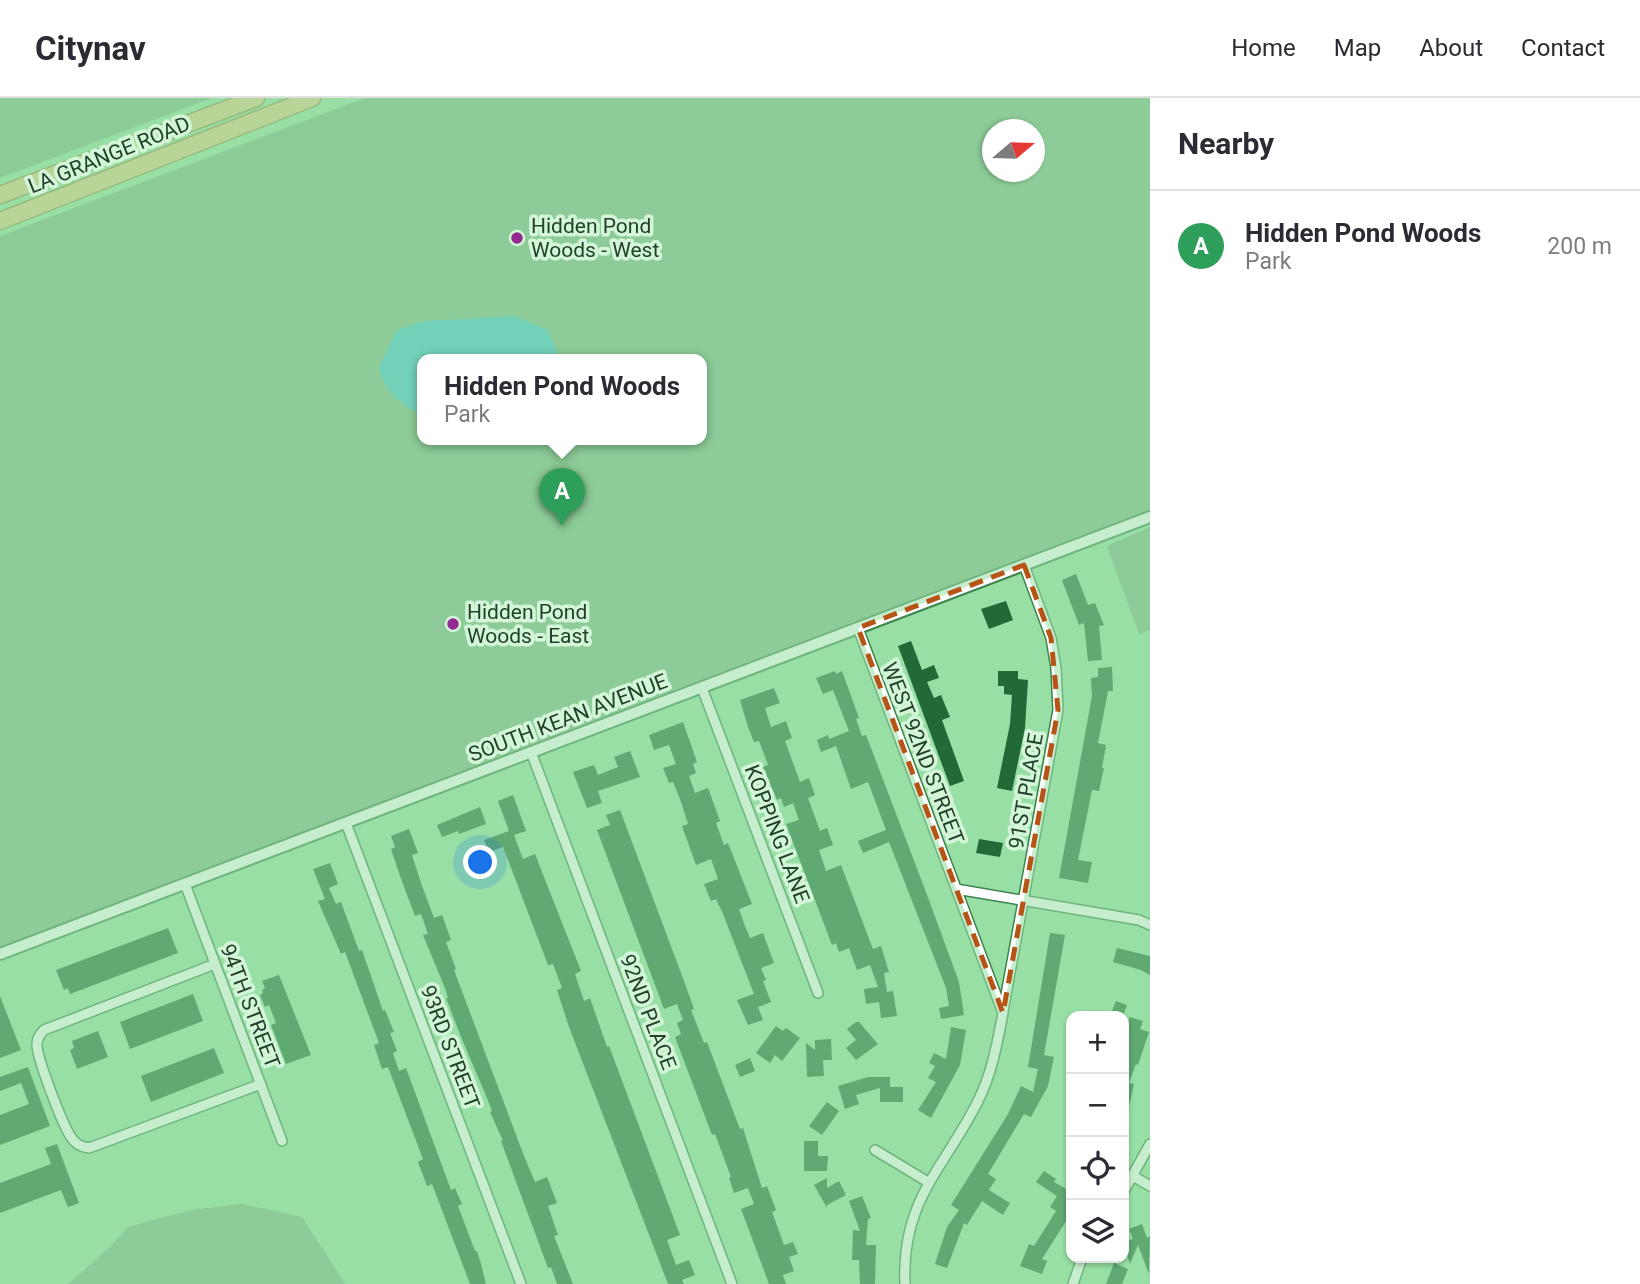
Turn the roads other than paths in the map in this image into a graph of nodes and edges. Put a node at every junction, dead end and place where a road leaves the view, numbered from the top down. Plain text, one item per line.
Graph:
1 (256, 98) edge
2 (312, 98) edge
3 (0, 195) edge
4 (0, 221) edge
5 (1150, 517) edge
6 (1024, 565) junction
7 (858, 628) junction
8 (702, 688) junction
9 (531, 752) junction
10 (346, 823) junction
11 (185, 884) junction
12 (956, 889) junction
13 (1024, 900) junction
14 (1150, 925) edge
15 (0, 954) edge
16 (215, 964) junction
17 (818, 993) dead end
18 (1003, 1013) junction
19 (261, 1084) junction
20 (282, 1141) dead end
21 (1150, 1144) edge
22 (875, 1150) dead end
23 (1133, 1176) junction
24 (928, 1182) junction
25 (1129, 1183) edge
26 (1150, 1186) edge
27 (1080, 1263) edge
28 (521, 1284) edge
29 (732, 1284) edge
30 (905, 1284) edge
31 (1073, 1284) edge

1 - 3 highway, LA GRANGE ROAD
2 - 4 highway, LA GRANGE ROAD
5 - 6 street, SOUTH KEAN AVENUE
6 - 7 street, SOUTH KEAN AVENUE
6 - 13 street, 91ST PLACE
7 - 8 street, SOUTH KEAN AVENUE
7 - 12 street, WEST 92ND STREET
8 - 9 street, SOUTH KEAN AVENUE
8 - 17 street, KOPPING LANE
9 - 10 street, SOUTH KEAN AVENUE
9 - 29 street, 92ND PLACE
10 - 11 street, SOUTH KEAN AVENUE
10 - 28 street, 93RD STREET
11 - 15 street, SOUTH KEAN AVENUE
11 - 16 street, 94TH STREET
12 - 13 street
12 - 18 street, WEST 92ND STREET
13 - 14 street
13 - 18 street, 91ST PLACE
16 - 19 street, 94TH STREET
16 - 19 street
18 - 24 street
19 - 20 street, 94TH STREET
21 - 23 street
22 - 24 street
23 - 25 street
23 - 26 street
24 - 30 street
27 - 31 street

